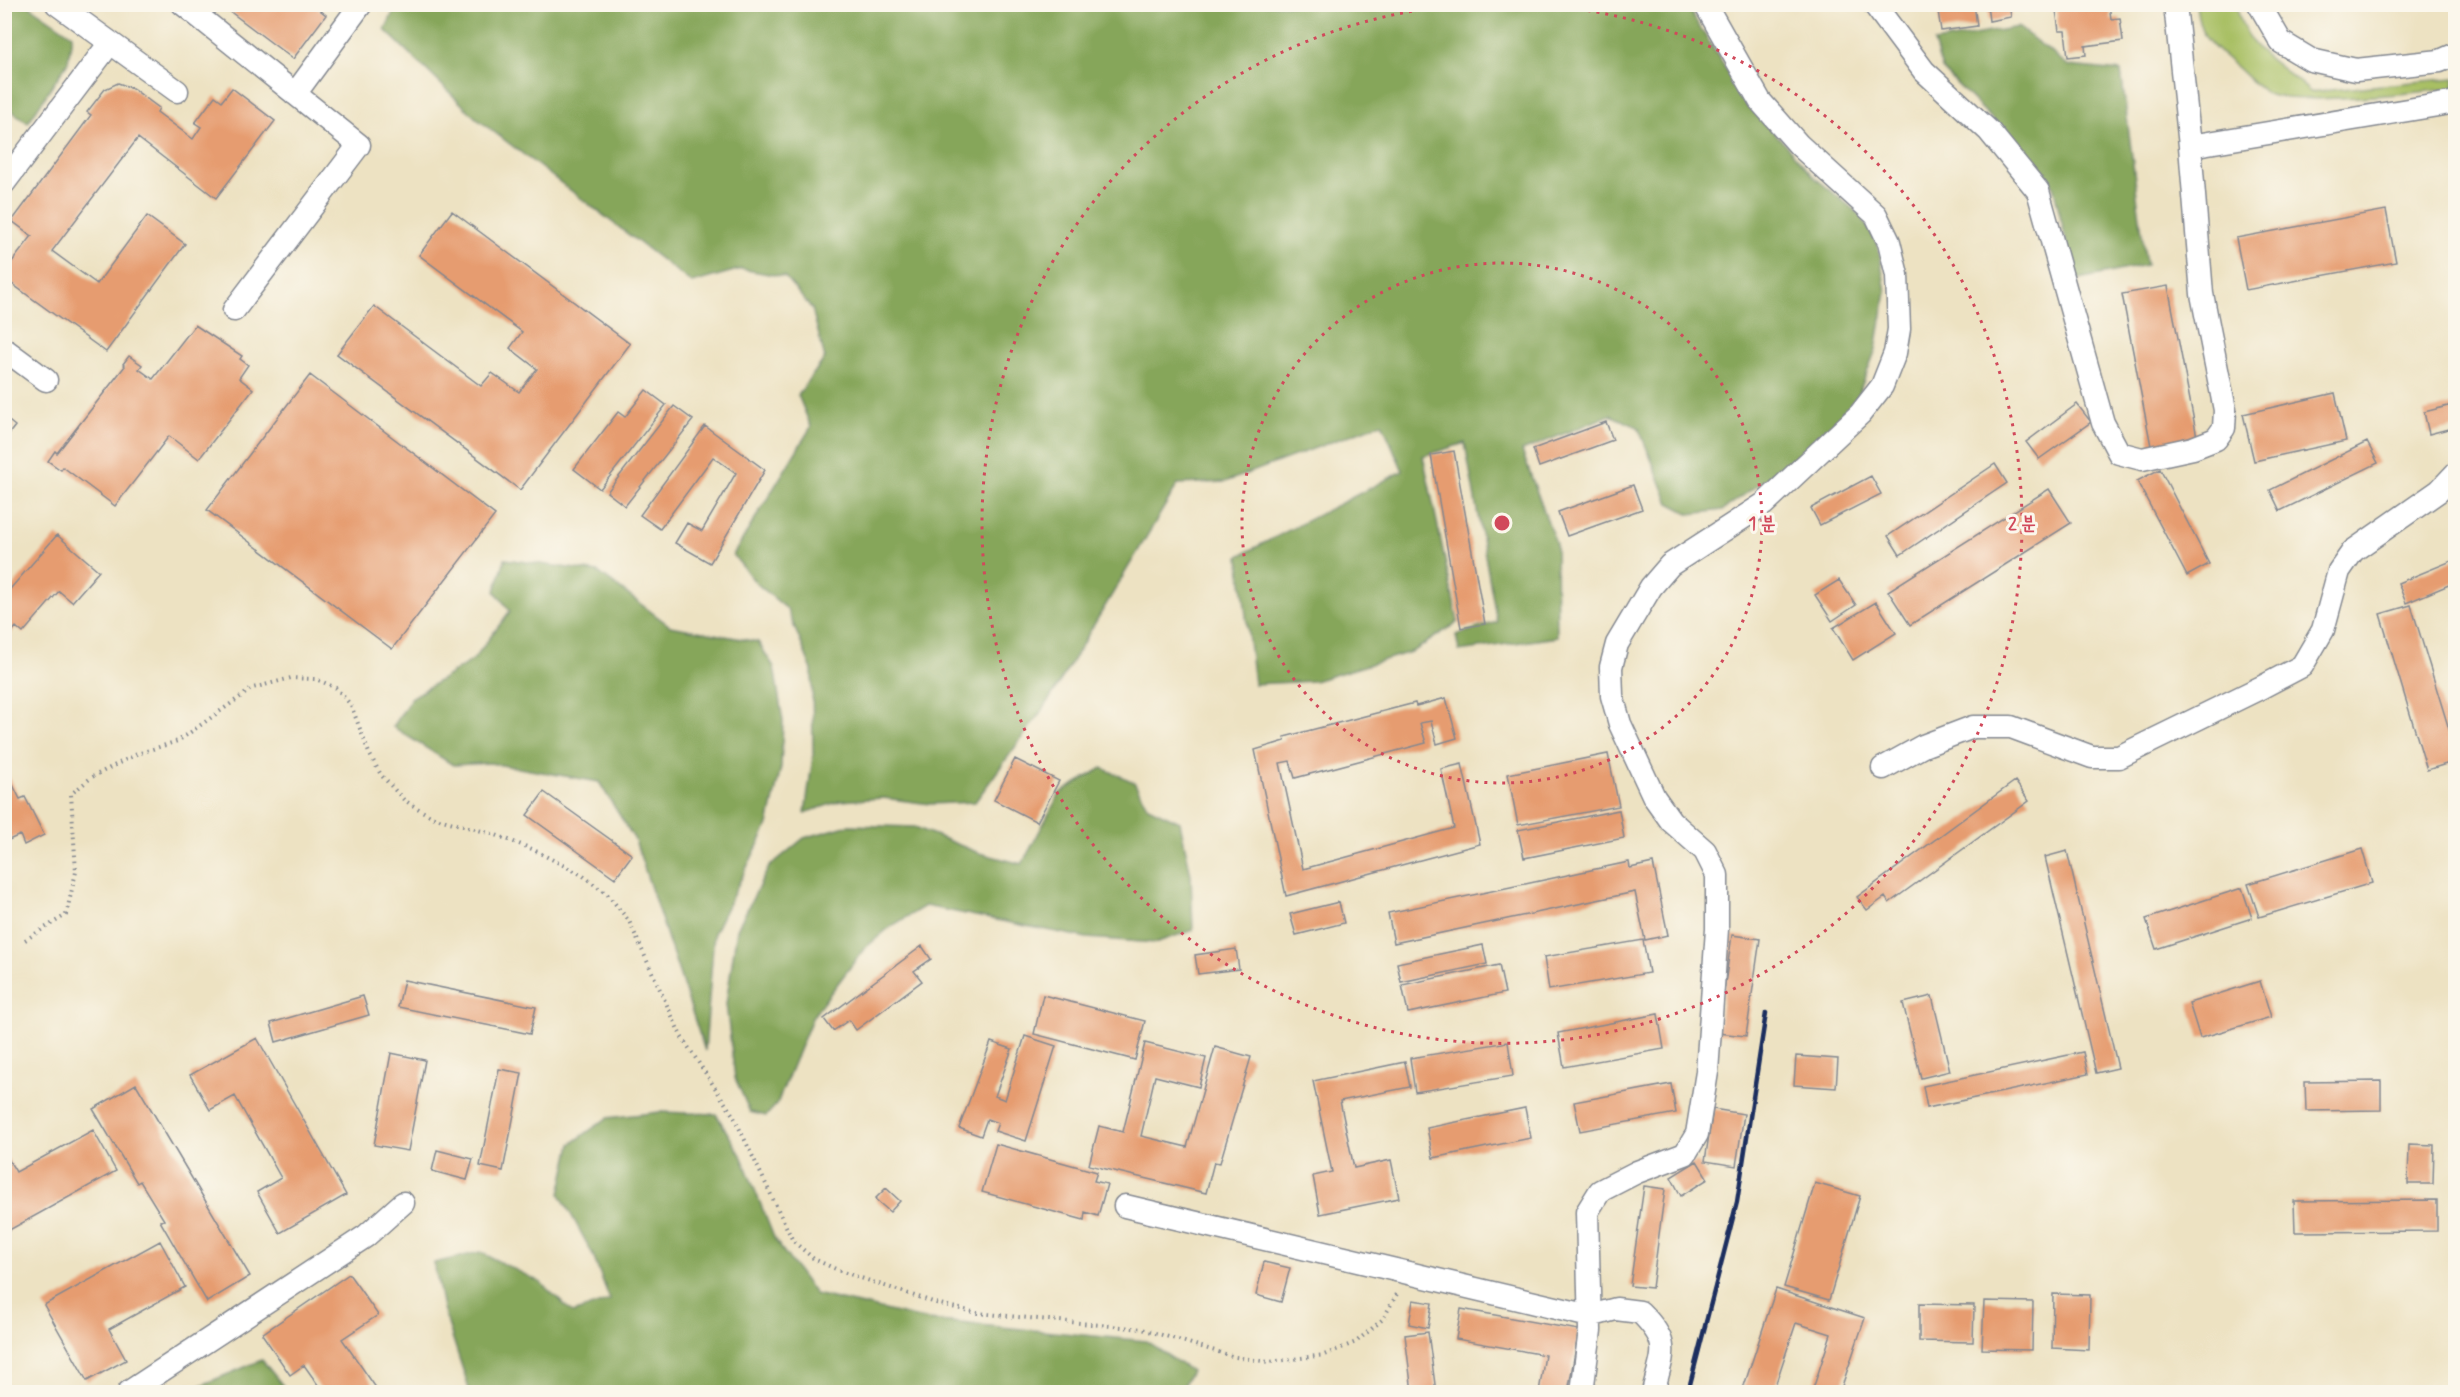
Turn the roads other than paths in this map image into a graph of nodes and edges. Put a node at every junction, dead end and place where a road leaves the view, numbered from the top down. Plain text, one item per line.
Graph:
1 (57, 4) edge
2 (183, 4) edge
3 (362, 4) edge
4 (1705, 4) edge
5 (1874, 4) edge
6 (2175, 4) edge
7 (2259, 4) edge
8 (110, 42) junction
9 (2456, 54) edge
10 (177, 91) dead end
11 (295, 94) junction
12 (2456, 102) edge
13 (2190, 146) junction
14 (4, 183) edge
15 (234, 310) dead end
16 (4, 350) edge
17 (46, 380) dead end
18 (2456, 473) edge
19 (1883, 768) dead end
20 (403, 1203) dead end
21 (1125, 1206) dead end
22 (1590, 1316) junction
23 (129, 1392) edge
24 (1582, 1392) edge
25 (1653, 1392) edge

1 - 8 street
2 - 11 street
3 - 11 street
4 - 22 street
5 - 13 street
6 - 13 street
7 - 9 street
8 - 10 street
8 - 14 street
11 - 15 street
12 - 13 street
16 - 17 street
18 - 19 street
20 - 23 street
21 - 22 street
22 - 24 street
22 - 25 street

